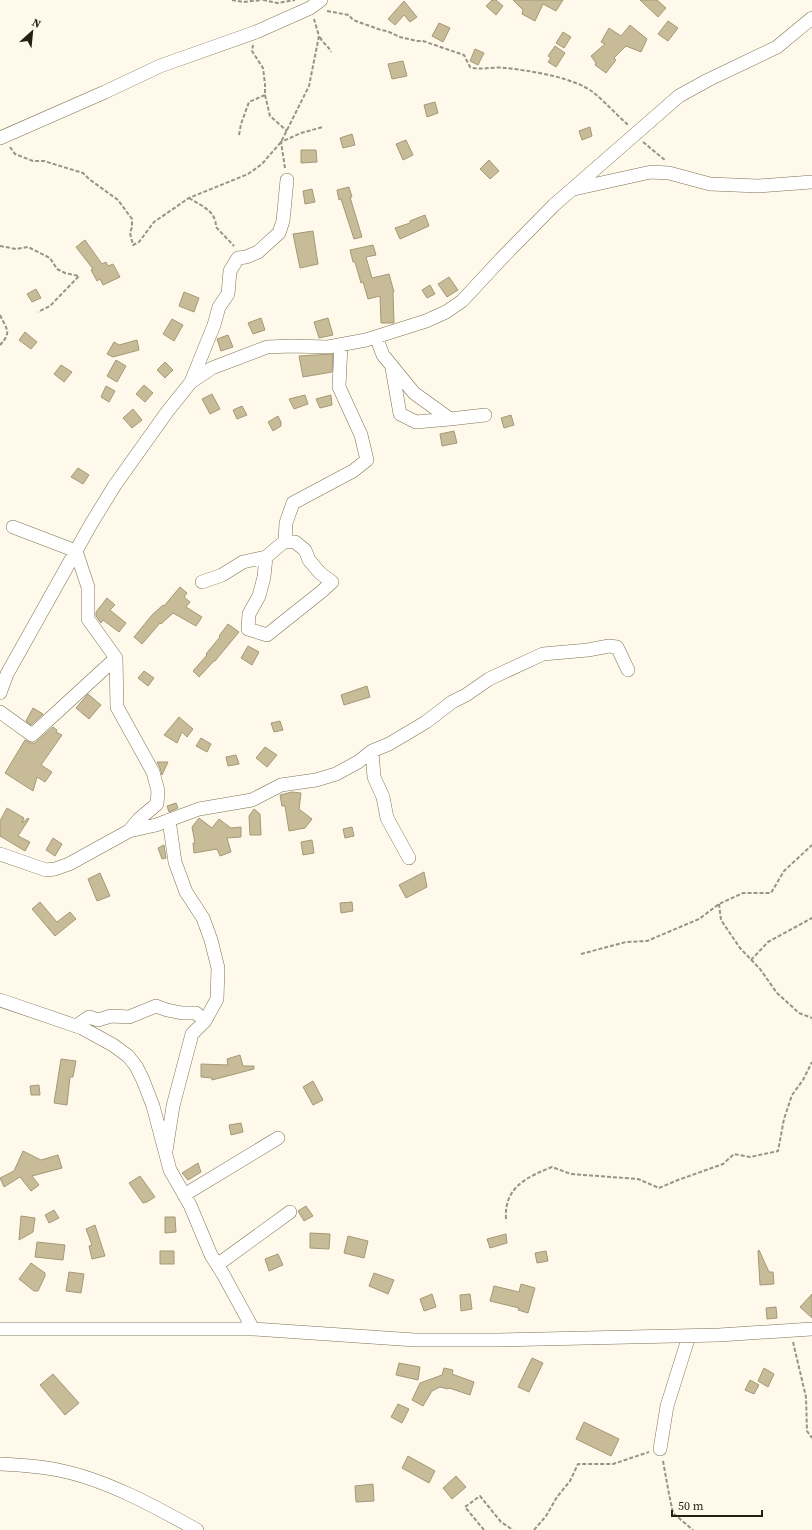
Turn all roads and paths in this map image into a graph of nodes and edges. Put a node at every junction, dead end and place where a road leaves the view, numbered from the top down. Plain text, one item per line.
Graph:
1 (232, 0) edge
2 (263, 0) edge
3 (297, 0) edge
4 (321, 0) edge
5 (310, 8) junction
6 (812, 18) edge
7 (256, 32) junction
8 (319, 36) junction
9 (331, 52) dead end
10 (265, 95) junction
11 (323, 127) dead end
12 (288, 131) junction
13 (636, 134) junction
14 (239, 135) dead end
15 (1, 137) edge
16 (281, 142) junction
17 (668, 162) dead end
18 (287, 180) joint
19 (812, 182) edge
20 (572, 189) junction
21 (189, 198) junction
22 (0, 246) edge
23 (246, 257) junction
24 (38, 312) dead end
25 (0, 315) edge
26 (376, 337) junction
27 (0, 345) edge
28 (341, 345) junction
29 (392, 366) junction
30 (191, 382) junction
31 (486, 415) dead end
32 (450, 419) junction
33 (13, 527) dead end
34 (285, 541) junction
35 (76, 551) junction
36 (266, 557) junction
37 (202, 582) dead end
38 (116, 658) junction
39 (628, 670) dead end
40 (0, 693) edge
41 (0, 712) edge
42 (372, 751) junction
43 (169, 820) junction
44 (129, 831) junction
45 (812, 845) edge
46 (0, 854) edge
47 (409, 858) dead end
48 (719, 904) junction
49 (812, 918) edge
50 (581, 954) dead end
51 (751, 960) junction
52 (0, 1000) edge
53 (812, 1018) edge
54 (205, 1021) junction
55 (76, 1026) junction
56 (812, 1062) edge
57 (278, 1138) dead end
58 (166, 1154) junction
59 (184, 1195) junction
60 (290, 1212) dead end
61 (506, 1219) dead end
62 (217, 1265) junction
63 (253, 1329) junction
64 (812, 1329) edge
65 (0, 1330) edge
66 (796, 1330) junction
67 (689, 1336) junction
68 (812, 1438) edge
69 (660, 1449) junction
70 (0, 1464) edge
71 (197, 1530) edge
72 (484, 1530) edge
73 (513, 1530) edge
74 (534, 1530) edge
75 (693, 1530) edge

1 - 2 path
2 - 3 path
4 - 5 street
5 - 7 street
5 - 8 path
5 - 13 path
6 - 13 street
7 - 10 path
7 - 15 street
8 - 9 path
8 - 12 path
10 - 12 path
10 - 14 path
11 - 16 path
12 - 16 path
13 - 17 path
13 - 20 street
15 - 21 path
16 - 18 path
16 - 21 path
18 - 23 street
19 - 20 street
20 - 26 street
21 - 23 path
22 - 24 path
23 - 30 street
25 - 27 path
26 - 28 street
26 - 29 street
28 - 30 street
28 - 34 street
29 - 32 street
29 - 32 street
30 - 35 street
31 - 32 street
33 - 35 street
34 - 36 street
34 - 36 street
35 - 38 street
35 - 40 street
36 - 37 street
38 - 41 street
38 - 44 street
39 - 42 street
42 - 43 street
42 - 47 street
43 - 44 street
43 - 54 street
44 - 46 street
45 - 48 path
48 - 50 path
48 - 51 path
49 - 51 path
51 - 53 path
52 - 55 street
54 - 55 street
54 - 58 street
55 - 58 street
56 - 61 path
57 - 59 street
58 - 59 street
59 - 62 street
60 - 62 street
62 - 63 street
63 - 65 street
63 - 67 street
64 - 66 street
66 - 67 street
66 - 68 path
67 - 69 street
69 - 74 path
69 - 75 path
70 - 71 street
72 - 73 path

